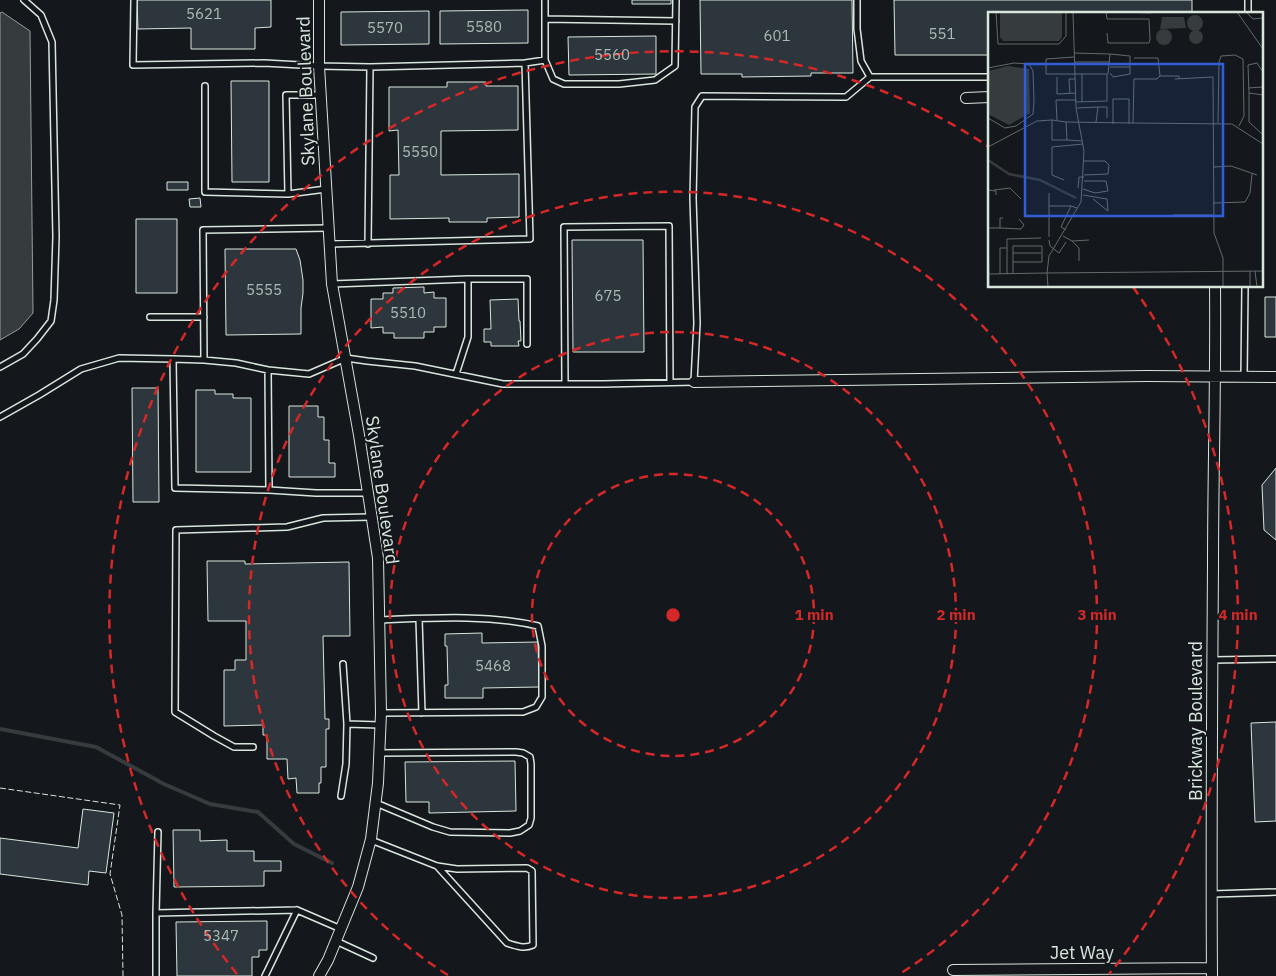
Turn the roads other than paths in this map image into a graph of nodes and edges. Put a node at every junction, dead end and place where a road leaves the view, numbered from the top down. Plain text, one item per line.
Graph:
1 (24, 0) edge
2 (134, 0) edge
3 (319, 0) edge
4 (545, 0) edge
5 (676, 0) edge
6 (857, 0) edge
7 (545, 19) junction
8 (676, 21) junction
9 (545, 60) junction
10 (525, 64) junction
11 (319, 66) junction
12 (370, 67) junction
13 (870, 77) junction
14 (988, 77) edge
15 (205, 86) dead end
16 (321, 95) junction
17 (988, 97) edge
18 (966, 98) dead end
19 (326, 188) junction
20 (288, 194) junction
21 (329, 228) junction
22 (329, 244) junction
23 (368, 244) junction
24 (468, 279) junction
25 (332, 284) junction
26 (1215, 288) edge
27 (1245, 288) edge
28 (150, 317) dead end
29 (204, 317) junction
30 (527, 344) dead end
31 (346, 358) junction
32 (173, 359) junction
33 (204, 360) junction
34 (0, 367) edge
35 (268, 370) junction
36 (456, 374) junction
37 (1216, 377) junction
38 (1244, 377) junction
39 (1276, 377) edge
40 (670, 382) junction
41 (694, 382) junction
42 (565, 384) junction
43 (0, 417) edge
44 (270, 490) junction
45 (368, 493) junction
46 (372, 517) junction
47 (420, 619) junction
48 (378, 620) junction
49 (1276, 659) edge
50 (1213, 660) junction
51 (343, 664) dead end
52 (381, 712) junction
53 (422, 713) junction
54 (347, 724) junction
55 (380, 726) junction
56 (253, 747) dead end
57 (379, 752) junction
58 (341, 796) dead end
59 (376, 803) junction
60 (158, 832) dead end
61 (371, 839) junction
62 (437, 866) junction
63 (1276, 892) edge
64 (1211, 894) junction
65 (298, 910) junction
66 (156, 914) junction
67 (341, 929) junction
68 (336, 941) junction
69 (373, 958) dead end
70 (953, 970) dead end
71 (1212, 972) edge
72 (969, 973) edge
73 (156, 976) edge
74 (265, 976) edge
75 (318, 976) edge

1 - 34 lane
2 - 11 lane
3 - 11 street, Skylane Boulevard
4 - 7 lane
5 - 8 lane
6 - 13 lane
7 - 8 lane
7 - 9 lane
8 - 9 lane
9 - 10 lane
10 - 12 lane
10 - 23 lane
11 - 12 lane
11 - 16 street, Skylane Boulevard
12 - 23 lane
13 - 14 lane
13 - 41 lane
15 - 20 lane
16 - 19 street, Skylane Boulevard
16 - 20 lane
17 - 18 street
19 - 20 lane
19 - 21 street, Skylane Boulevard
21 - 22 street, Skylane Boulevard
21 - 29 lane
22 - 23 lane
22 - 25 street, Skylane Boulevard
24 - 25 lane
24 - 30 lane
24 - 36 lane
25 - 31 street, Skylane Boulevard
26 - 37 street, Brickway Boulevard
27 - 38 lane
28 - 29 lane
29 - 33 lane
31 - 35 lane
31 - 36 lane
31 - 45 street, Skylane Boulevard
32 - 33 lane
32 - 43 lane
32 - 44 lane
33 - 35 lane
35 - 44 lane
36 - 42 lane
37 - 38 street
37 - 41 street
37 - 50 street, Brickway Boulevard
38 - 39 street
40 - 41 lane
40 - 42 lane
40 - 42 lane
44 - 45 lane
45 - 46 street, Skylane Boulevard
46 - 48 street, Skylane Boulevard
46 - 56 lane
47 - 48 lane
47 - 53 lane
47 - 53 lane
48 - 52 street, Skylane Boulevard
49 - 50 lane
50 - 64 street, Brickway Boulevard
51 - 54 lane
52 - 53 lane
52 - 55 street, Skylane Boulevard
54 - 55 lane
54 - 58 lane
55 - 57 street, Skylane Boulevard
57 - 59 street, Skylane Boulevard
57 - 59 lane
59 - 61 street, Skylane Boulevard
60 - 66 lane
61 - 62 lane
61 - 67 street, Skylane Boulevard
62 - 62 lane
63 - 64 lane
64 - 71 street, Brickway Boulevard
65 - 66 lane
65 - 67 lane
65 - 74 lane
66 - 73 lane
67 - 68 street, Skylane Boulevard
68 - 69 lane
68 - 75 street, Skylane Boulevard
70 - 72 street, Jet Way
71 - 72 street, Jet Way

